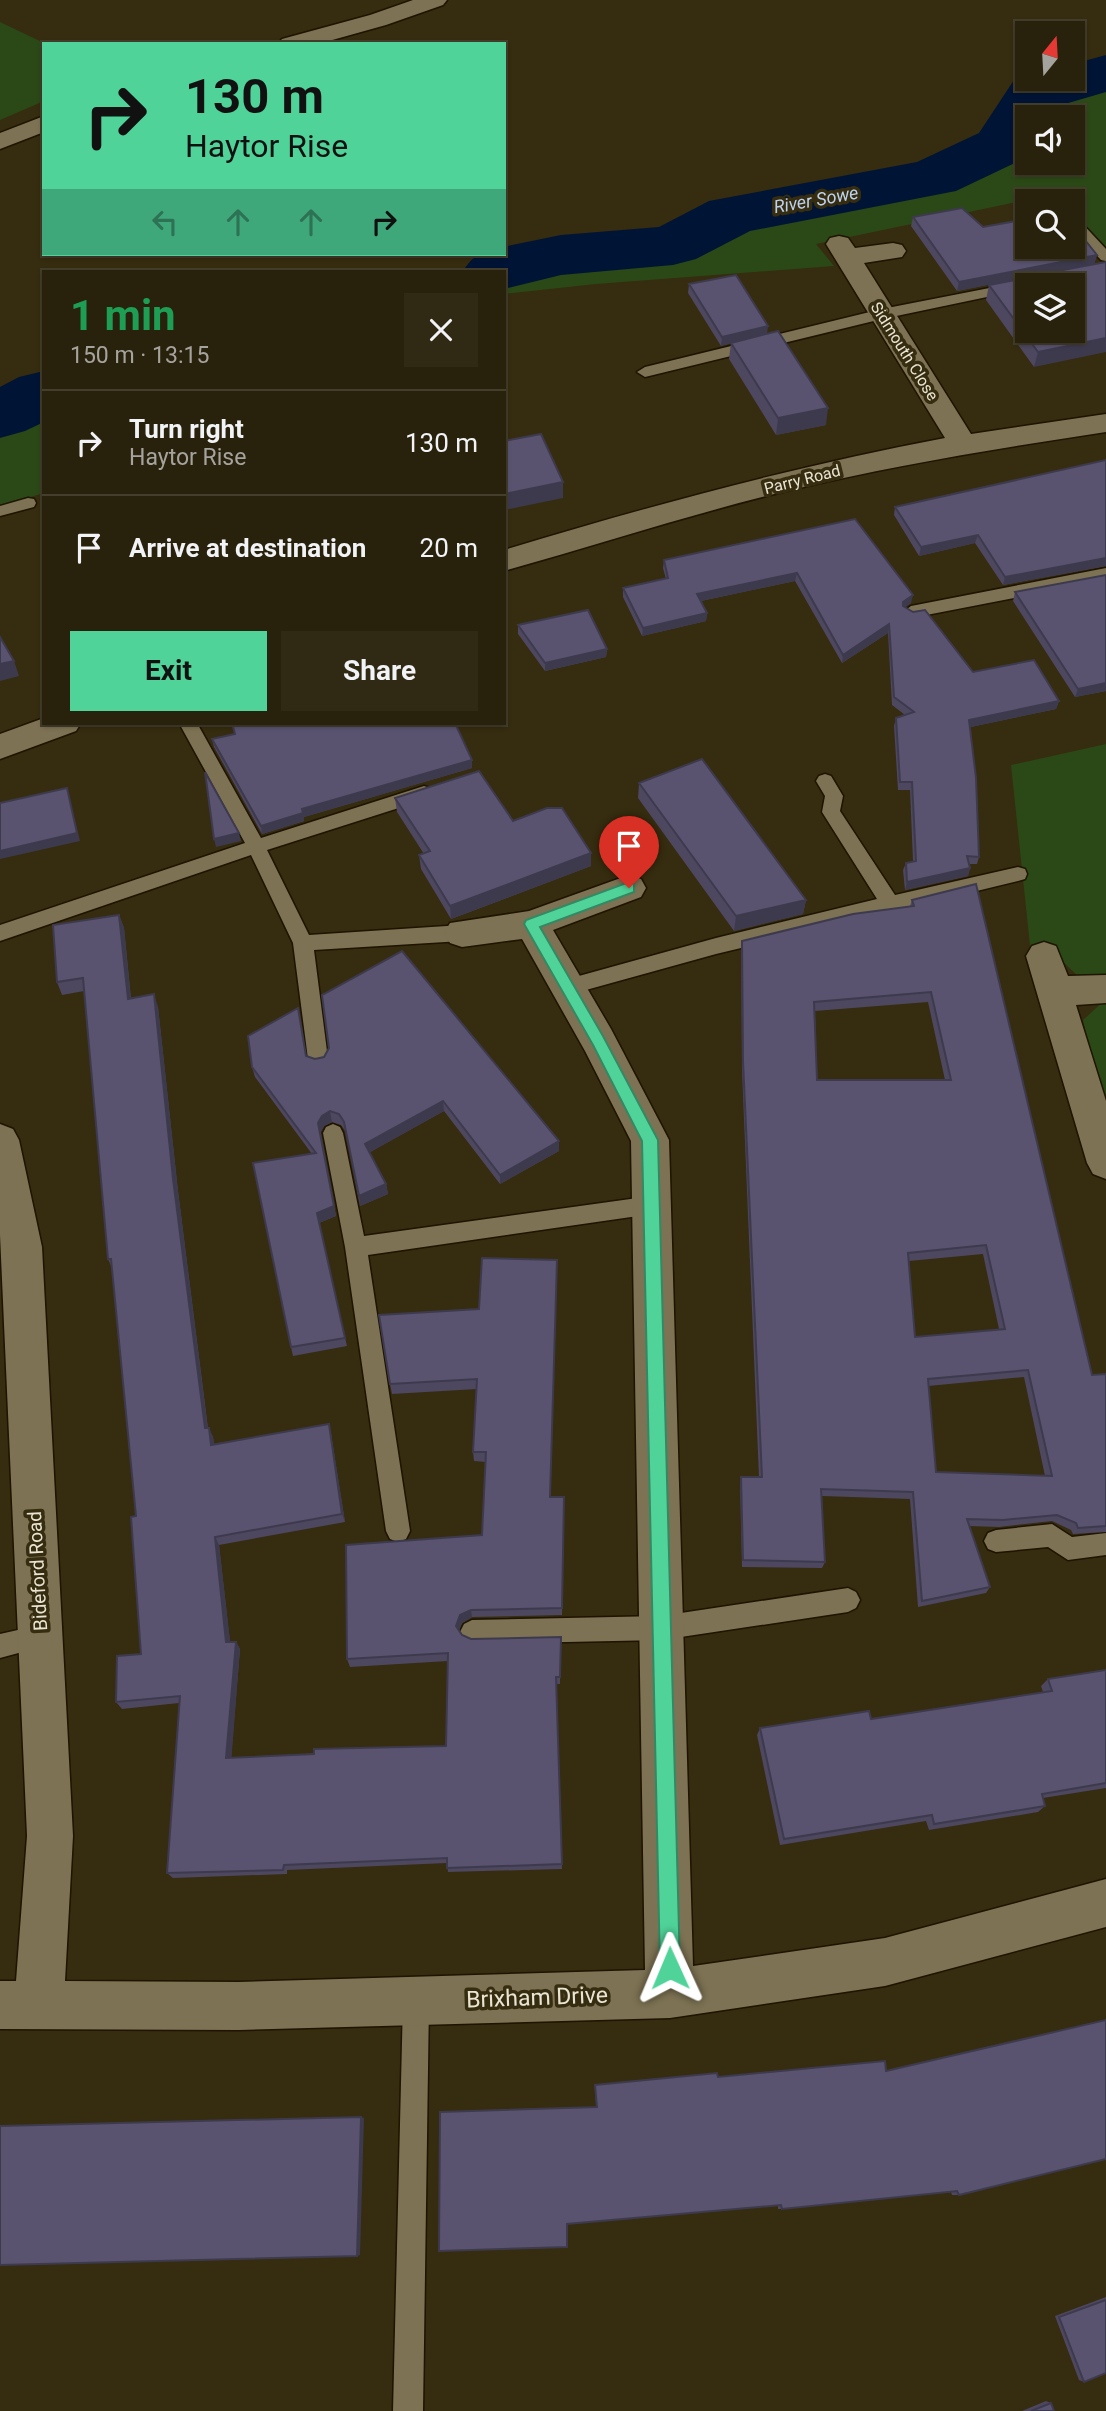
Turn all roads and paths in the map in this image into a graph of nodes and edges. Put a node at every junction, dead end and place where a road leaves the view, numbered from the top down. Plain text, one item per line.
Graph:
1 (435, 0) edge
2 (297, 42) edge
3 (42, 125) edge
4 (0, 142) edge
5 (1085, 235) edge
6 (893, 251) dead end
7 (1106, 257) edge
8 (1015, 286) edge
9 (882, 314) junction
10 (645, 372) dead end
11 (1106, 423) edge
12 (963, 444) junction
13 (28, 503) dead end
14 (0, 511) edge
15 (506, 560) edge
16 (1106, 573) edge
17 (911, 611) edge
18 (60, 725) edge
19 (189, 725) edge
20 (0, 747) edge
21 (825, 781) dead end
22 (441, 788) edge
23 (256, 846) junction
24 (1018, 874) dead end
25 (629, 888) dead end
26 (890, 903) junction
27 (531, 924) junction
28 (0, 933) edge
29 (462, 933) joint
30 (303, 943) junction
31 (1044, 956) dead end
32 (568, 987) junction
33 (1104, 989) dead end
34 (1055, 991) junction
35 (318, 1059) edge
36 (333, 1133) edge
37 (0, 1140) edge
38 (1106, 1163) edge
39 (652, 1205) junction
40 (356, 1247) junction
41 (398, 1531) dead end
42 (996, 1541) dead end
43 (1106, 1544) edge
44 (848, 1600) dead end
45 (662, 1628) junction
46 (472, 1632) edge
47 (20, 1641) edge
48 (1106, 1903) edge
49 (670, 1994) junction
50 (416, 2001) junction
51 (19, 2004) edge
52 (408, 2411) edge

1 - 2 street
3 - 4 street
5 - 7 lane
6 - 9 street, Sidmouth Close
8 - 9 lane
9 - 10 lane
9 - 12 street, Sidmouth Close
11 - 12 street, Parry Road
12 - 15 street, Parry Road
13 - 14 lane
16 - 17 lane
18 - 20 street
19 - 23 lane
21 - 26 lane
22 - 23 lane
23 - 28 lane
23 - 30 lane
24 - 26 lane
25 - 27 street
26 - 32 lane
27 - 29 street
27 - 32 street
29 - 30 lane
30 - 35 lane
31 - 34 street
32 - 39 street
33 - 34 street
34 - 38 street
36 - 40 lane
37 - 47 street, Bideford Road
39 - 40 lane
39 - 45 street
40 - 41 lane
42 - 43 lane
44 - 45 lane
45 - 46 lane
45 - 49 street
47 - 51 street, Bideford Road
48 - 49 street, Brixham Drive
49 - 50 street, Brixham Drive
50 - 51 street, Brixham Drive
50 - 52 lane

